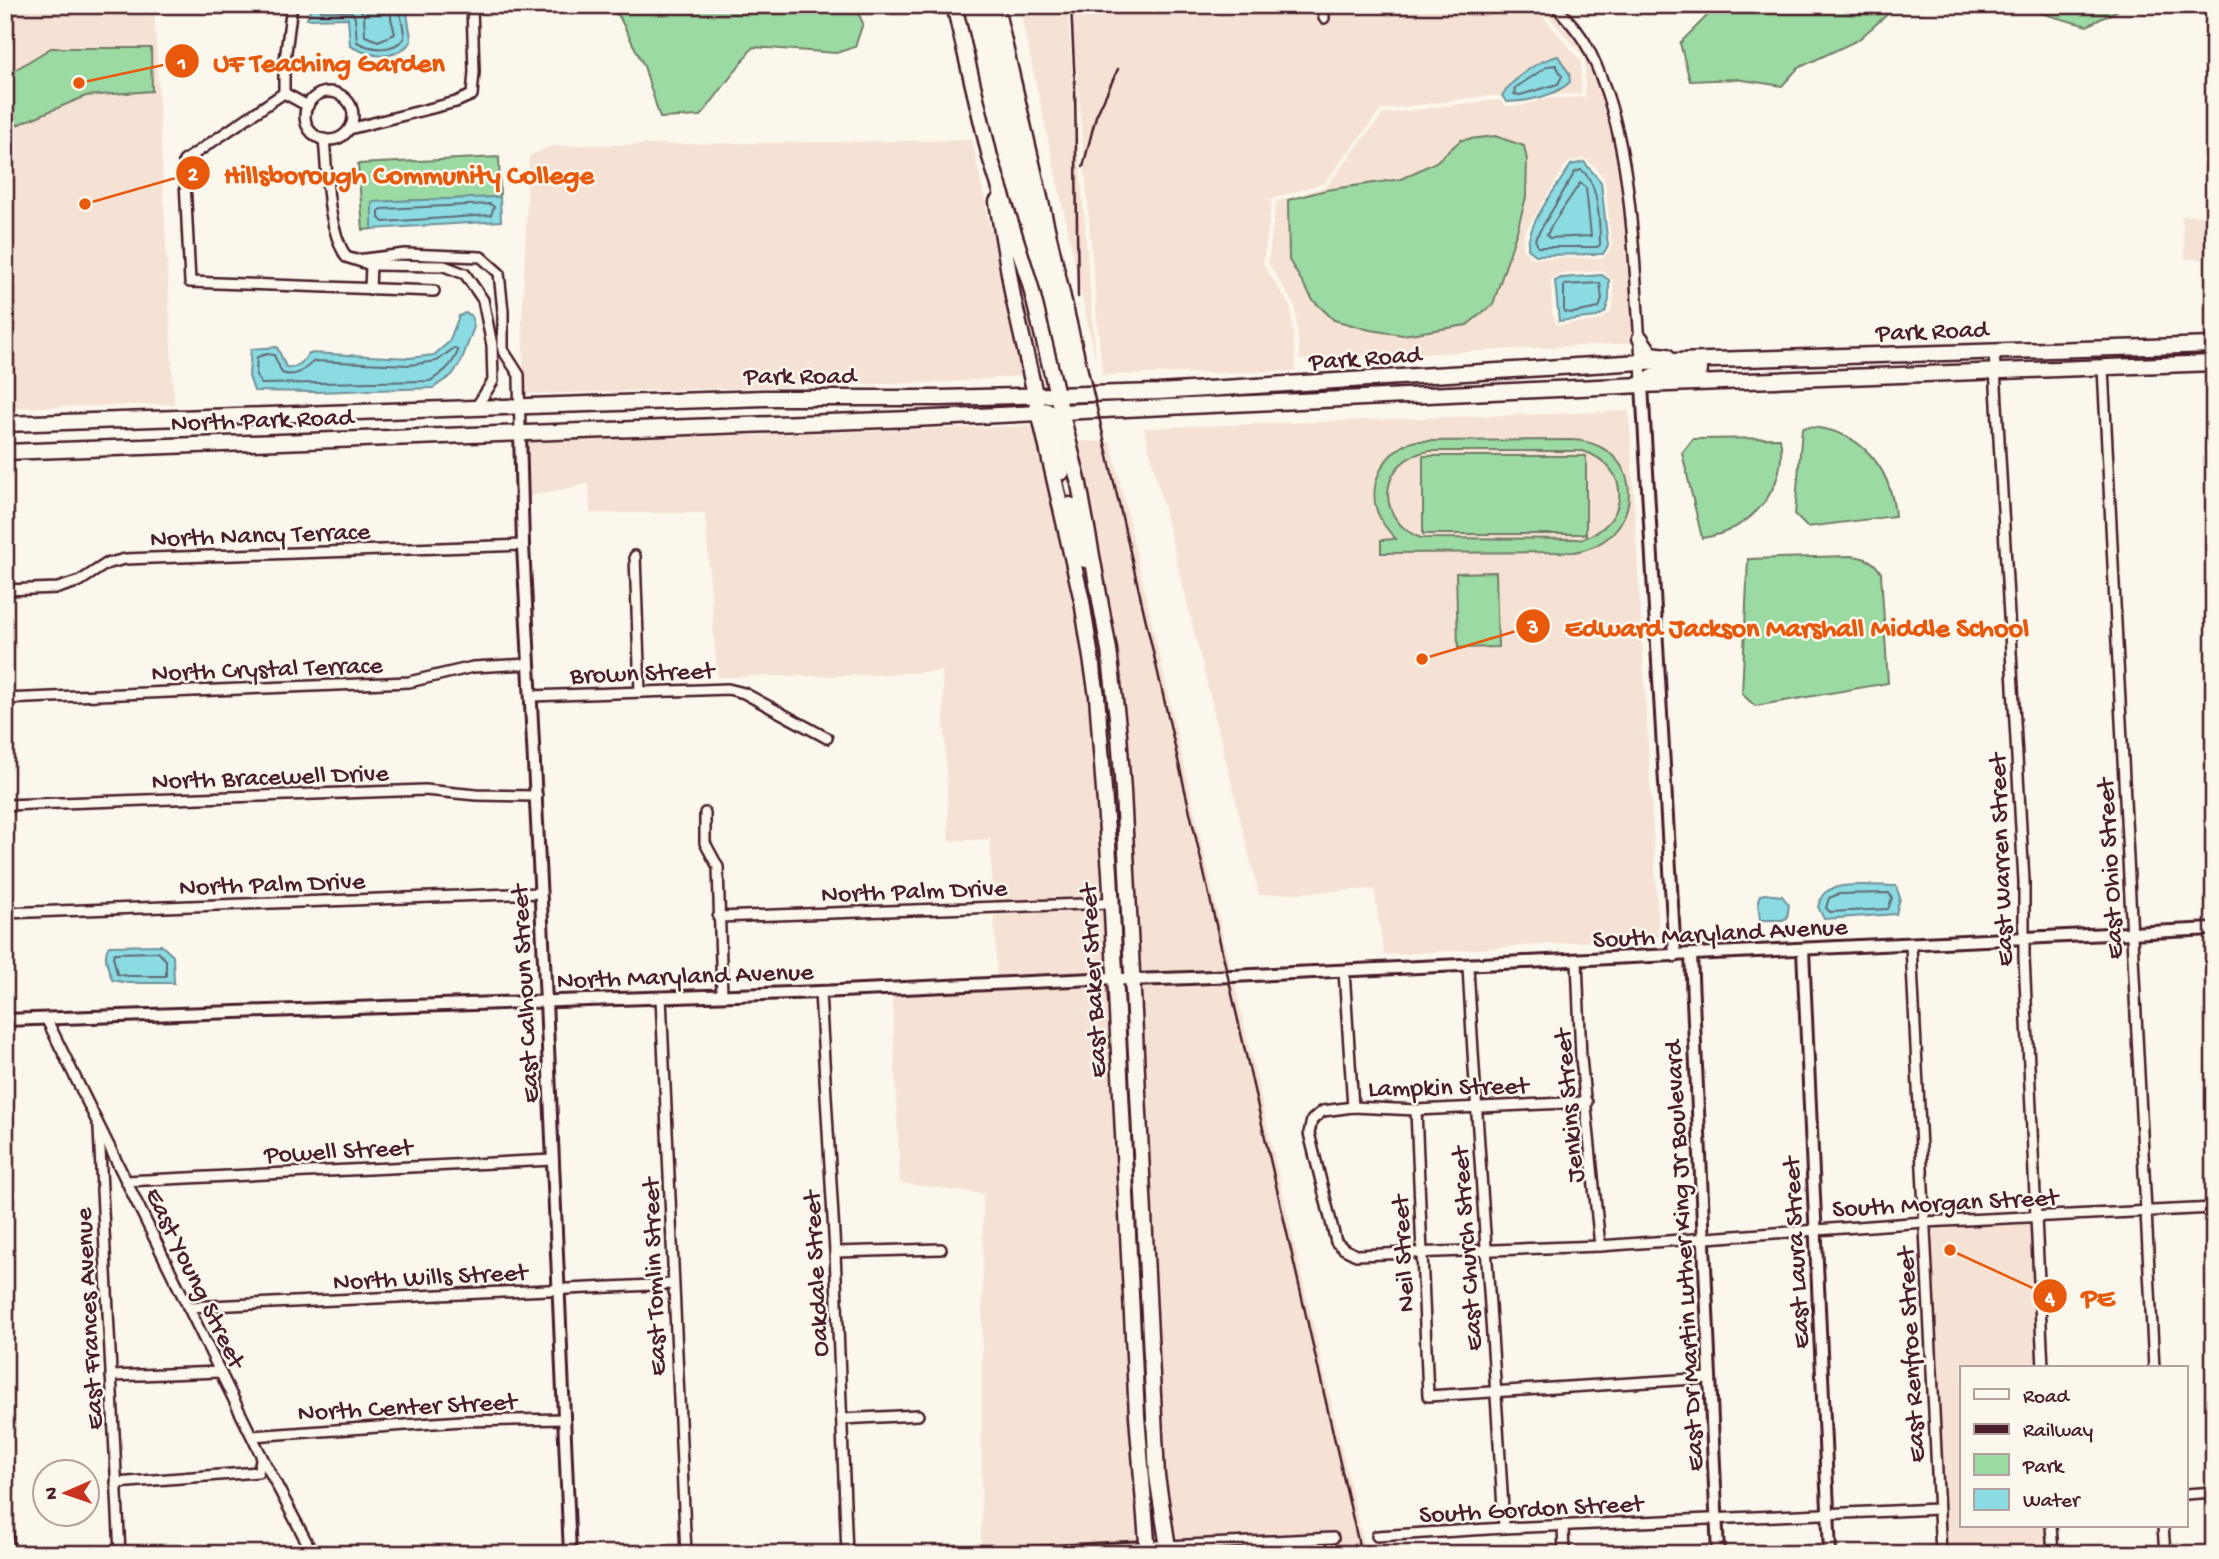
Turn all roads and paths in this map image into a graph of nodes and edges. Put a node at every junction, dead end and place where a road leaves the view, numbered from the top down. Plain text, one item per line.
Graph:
1 (292, 5) edge
2 (472, 5) edge
3 (954, 5) edge
4 (1324, 5) edge
5 (1555, 5) edge
6 (1324, 18) dead end
7 (284, 93) junction
8 (308, 106) junction
9 (349, 128) junction
10 (324, 139) junction
11 (990, 157) junction
12 (449, 255) junction
13 (356, 260) junction
14 (371, 265) junction
15 (449, 267) junction
16 (370, 289) junction
17 (434, 291) dead end
18 (502, 297) junction
19 (483, 302) junction
20 (1640, 338) junction
21 (2214, 345) edge
22 (2136, 347) junction
23 (503, 350) junction
24 (492, 351) junction
25 (1994, 351) junction
26 (1781, 358) junction
27 (1641, 362) junction
28 (2214, 363) edge
29 (2103, 368) junction
30 (1994, 371) junction
31 (1642, 385) junction
32 (1492, 392) junction
33 (1058, 395) junction
34 (1035, 396) junction
35 (520, 407) junction
36 (475, 409) junction
37 (1049, 411) junction
38 (5, 424) edge
39 (520, 432) junction
40 (5, 452) edge
41 (523, 545) junction
42 (635, 556) dead end
43 (5, 590) edge
44 (529, 664) junction
45 (640, 692) junction
46 (531, 696) junction
47 (5, 699) edge
48 (827, 738) dead end
49 (537, 796) junction
50 (5, 805) edge
51 (705, 813) dead end
52 (541, 894) junction
53 (1111, 904) junction
54 (5, 913) edge
55 (718, 917) junction
56 (2214, 929) edge
57 (2132, 933) junction
58 (2023, 938) junction
59 (1911, 945) junction
60 (1803, 950) junction
61 (1691, 955) junction
62 (1675, 956) junction
63 (1577, 961) junction
64 (1468, 966) junction
65 (1344, 971) junction
66 (1115, 978) junction
67 (1132, 981) junction
68 (820, 992) junction
69 (722, 995) junction
70 (662, 998) junction
71 (546, 1001) junction
72 (46, 1018) junction
73 (5, 1020) edge
74 (1587, 1102) junction
75 (1353, 1107) junction
76 (1476, 1108) junction
77 (1416, 1110) junction
78 (1139, 1116) junction
79 (1122, 1117) junction
80 (99, 1124) junction
81 (553, 1160) junction
82 (126, 1181) junction
83 (2214, 1208) edge
84 (2145, 1212) junction
85 (2034, 1217) junction
86 (1924, 1222) junction
87 (1816, 1230) junction
88 (1703, 1240) junction
89 (1600, 1246) junction
90 (1344, 1249) joint
91 (1486, 1249) junction
92 (941, 1250) dead end
93 (835, 1252) junction
94 (1421, 1252) junction
95 (1147, 1277) junction
96 (1130, 1278) junction
97 (673, 1284) junction
98 (558, 1289) junction
99 (188, 1307) junction
100 (2043, 1366) edge
101 (2154, 1366) edge
102 (220, 1372) junction
103 (111, 1376) junction
104 (1710, 1378) junction
105 (1497, 1391) junction
106 (918, 1415) dead end
107 (1154, 1415) junction
108 (1137, 1416) junction
109 (564, 1419) junction
110 (842, 1419) junction
111 (252, 1436) junction
112 (262, 1457) junction
113 (116, 1483) junction
114 (2214, 1492) edge
115 (2188, 1494) edge
116 (1938, 1509) junction
117 (5, 1510) edge
118 (1829, 1515) junction
119 (1716, 1518) junction
120 (1563, 1526) junction
121 (1504, 1528) junction
122 (2051, 1528) edge
123 (2163, 1528) edge
124 (1377, 1536) dead end
125 (1333, 1538) dead end
126 (1168, 1550) edge
127 (1147, 1551) edge
128 (8, 1554) edge
129 (120, 1554) edge
130 (313, 1554) edge
131 (570, 1554) edge
132 (685, 1554) edge
133 (847, 1554) edge
134 (1007, 1554) edge
135 (1564, 1554) edge
136 (1718, 1554) edge
137 (1830, 1554) edge
138 (1941, 1554) edge
139 (2053, 1554) edge
140 (2165, 1554) edge

1 - 7 street
2 - 9 street
3 - 11 main road
4 - 6 street
5 - 20 street
7 - 8 street
7 - 16 street
8 - 9 street
8 - 10 street
9 - 10 street
10 - 13 street
11 - 33 main road
11 - 34 main road
12 - 13 street
12 - 15 street
12 - 18 street
13 - 14 street
14 - 15 street
14 - 16 street
15 - 19 street
16 - 17 street
18 - 19 street
18 - 23 street
19 - 24 street
20 - 26 main road
20 - 27 street
21 - 22 main road, Park Road
22 - 25 main road, Park Road
22 - 30 main road
23 - 24 street
23 - 35 street
24 - 36 street
25 - 26 main road, Park Road
25 - 30 street, East Warren Street
26 - 27 main road, Park Road
26 - 31 main road
27 - 31 street
27 - 32 main road
27 - 33 main road, Park Road
28 - 29 main road, Park Road
29 - 30 main road, Park Road
29 - 57 street, East Ohio Street
30 - 31 main road, Park Road
30 - 58 street, East Warren Street
31 - 32 main road, Park Road
31 - 62 street
32 - 37 main road, Park Road
33 - 34 main road, Park Road
33 - 37 main road
34 - 35 main road, Park Road
34 - 37 main road
35 - 36 main road, North Park Road
35 - 39 street
36 - 38 main road, North Park Road
37 - 39 main road, Park Road
37 - 53 main road, East Baker Street
37 - 67 main road, East Baker Street
39 - 40 main road, North Park Road
39 - 41 street, East Calhoun Street
41 - 43 street, North Nancy Terrace
41 - 44 street, East Calhoun Street
42 - 45 street
44 - 46 street, East Calhoun Street
44 - 47 street, North Crystal Terrace
45 - 46 street, Brown Street
45 - 48 street, Brown Street
46 - 49 street, East Calhoun Street
49 - 50 street, North Bracewell Drive
49 - 52 street, East Calhoun Street
51 - 55 street
52 - 54 street, North Palm Drive
52 - 71 street, East Calhoun Street
53 - 55 street, North Palm Drive
53 - 66 main road, East Baker Street
55 - 69 street
56 - 57 street, South Maryland Avenue
57 - 58 street, South Maryland Avenue
57 - 84 street, East Ohio Street
58 - 59 street, South Maryland Avenue
58 - 85 street, East Warren Street
59 - 60 street, South Maryland Avenue
59 - 86 street, East Renfroe Street
60 - 61 street, South Maryland Avenue
60 - 87 street, East Laura Street
61 - 62 street, South Maryland Avenue
61 - 88 street, East Dr Martin Luther King Jr Boulevard
62 - 63 street, South Maryland Avenue
63 - 64 street, South Maryland Avenue
63 - 74 street, Jenkins Street
64 - 65 street, South Maryland Avenue
64 - 76 street, East Church Street
65 - 67 street, South Maryland Avenue
65 - 75 street
66 - 67 street, North Maryland Avenue
66 - 68 street, North Maryland Avenue
66 - 79 main road, East Baker Street
67 - 78 main road, East Baker Street
68 - 69 street, North Maryland Avenue
68 - 93 street, Oakdale Street
69 - 70 street, North Maryland Avenue
70 - 71 street, North Maryland Avenue
70 - 97 street, East Tomlin Street
71 - 72 street, North Maryland Avenue
71 - 81 street, East Calhoun Street
72 - 73 street, North Maryland Avenue
72 - 80 street, East Young Street
74 - 76 street, Lampkin Street
74 - 89 street, Jenkins Street
75 - 77 street, Lampkin Street
75 - 90 street, Lampkin Street
76 - 77 street, Lampkin Street
76 - 91 street, East Church Street
77 - 94 street, Neil Street
78 - 79 street
78 - 95 main road, East Baker Street
79 - 96 main road, East Baker Street
80 - 82 street, East Young Street
80 - 103 street, East Frances Avenue
81 - 82 street, Powell Street
81 - 98 street, East Calhoun Street
82 - 99 street, East Young Street
83 - 84 street, South Morgan Street
84 - 85 street, South Morgan Street
84 - 101 street, East Ohio Street
85 - 86 street, South Morgan Street
85 - 100 street, East Warren Street
86 - 87 street, South Morgan Street
86 - 116 street, East Renfroe Street
87 - 88 street, South Morgan Street
87 - 118 street, East Laura Street
88 - 89 street, South Morgan Street
88 - 104 street, East Dr Martin Luther King Jr Boulevard
89 - 91 street, South Morgan Street
90 - 94 street, South Morgan Street
91 - 94 street, South Morgan Street
91 - 105 street, East Church Street
92 - 93 street
93 - 110 street, Oakdale Street
94 - 105 street, Neil Street
95 - 96 street
95 - 107 main road, East Baker Street
96 - 108 main road, East Baker Street
97 - 98 street, North Wills Street
97 - 132 street, East Tomlin Street
98 - 99 street, North Wills Street
98 - 109 street, East Calhoun Street
99 - 102 street, East Young Street
102 - 103 street
102 - 111 street, East Young Street
103 - 113 street, East Frances Avenue
104 - 105 street
104 - 119 street, East Dr Martin Luther King Jr Boulevard
105 - 121 street, East Church Street
106 - 110 street
107 - 108 street
107 - 126 main road, East Baker Street
108 - 127 main road, East Baker Street
109 - 111 street, North Center Street
109 - 131 street, East Calhoun Street
110 - 133 street, Oakdale Street
111 - 112 street, East Young Street
112 - 113 street
112 - 130 street, East Young Street
113 - 129 street, East Frances Avenue
114 - 115 street
116 - 118 street, South Gordon Street
116 - 138 street, East Renfroe Street
117 - 128 street
118 - 119 street, South Gordon Street
118 - 137 street, East Laura Street
119 - 120 street, South Gordon Street
119 - 136 street, East Dr Martin Luther King Jr Boulevard
120 - 121 street, South Gordon Street
120 - 135 street
121 - 124 street, South Gordon Street
122 - 139 street
123 - 140 street
125 - 126 street
126 - 127 street
127 - 134 street

